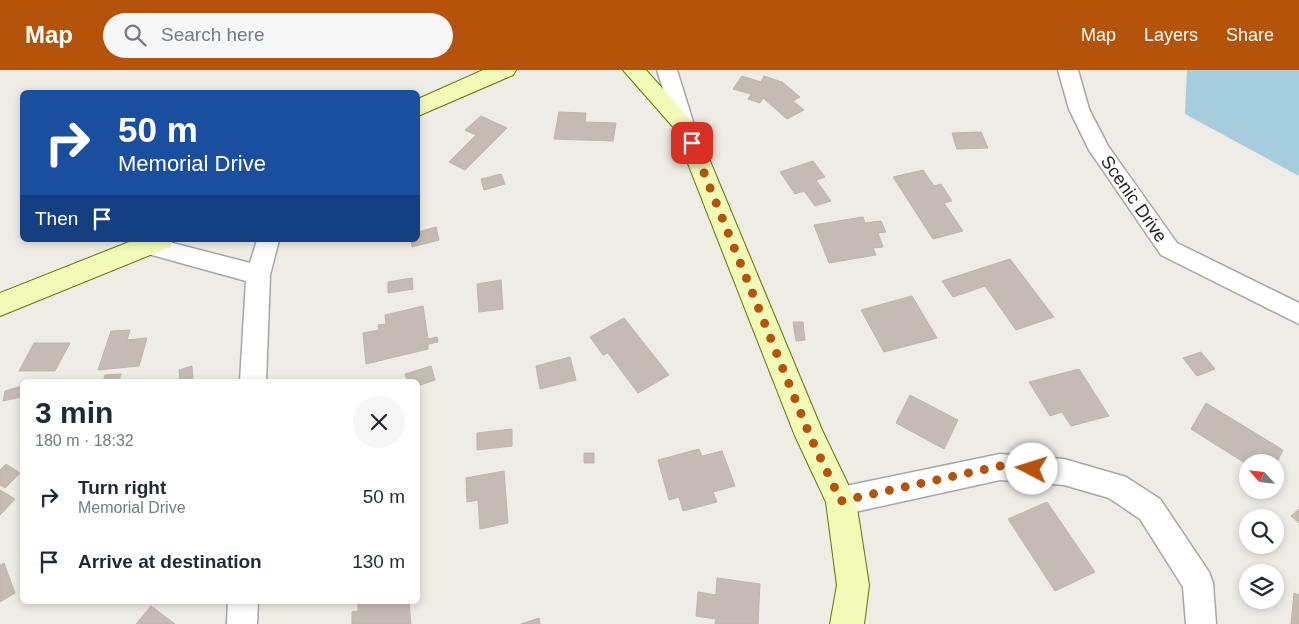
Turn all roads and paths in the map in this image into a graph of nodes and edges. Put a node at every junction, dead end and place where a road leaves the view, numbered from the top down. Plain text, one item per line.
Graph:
1 (505, 70) edge
2 (634, 70) edge
3 (667, 70) edge
4 (1068, 70) edge
5 (420, 107) edge
6 (684, 125) junction
7 (267, 242) edge
8 (155, 243) edge
9 (258, 275) junction
10 (0, 305) edge
11 (1299, 314) edge
12 (253, 379) edge
13 (841, 501) junction
14 (243, 604) edge
15 (242, 624) edge
16 (847, 624) edge
17 (1201, 624) edge

1 - 5 street
2 - 6 street
3 - 6 street
4 - 11 street, Scenic Drive
6 - 13 street
7 - 9 street
8 - 9 street
8 - 10 street
9 - 12 street
13 - 16 street
13 - 17 street
14 - 15 street

